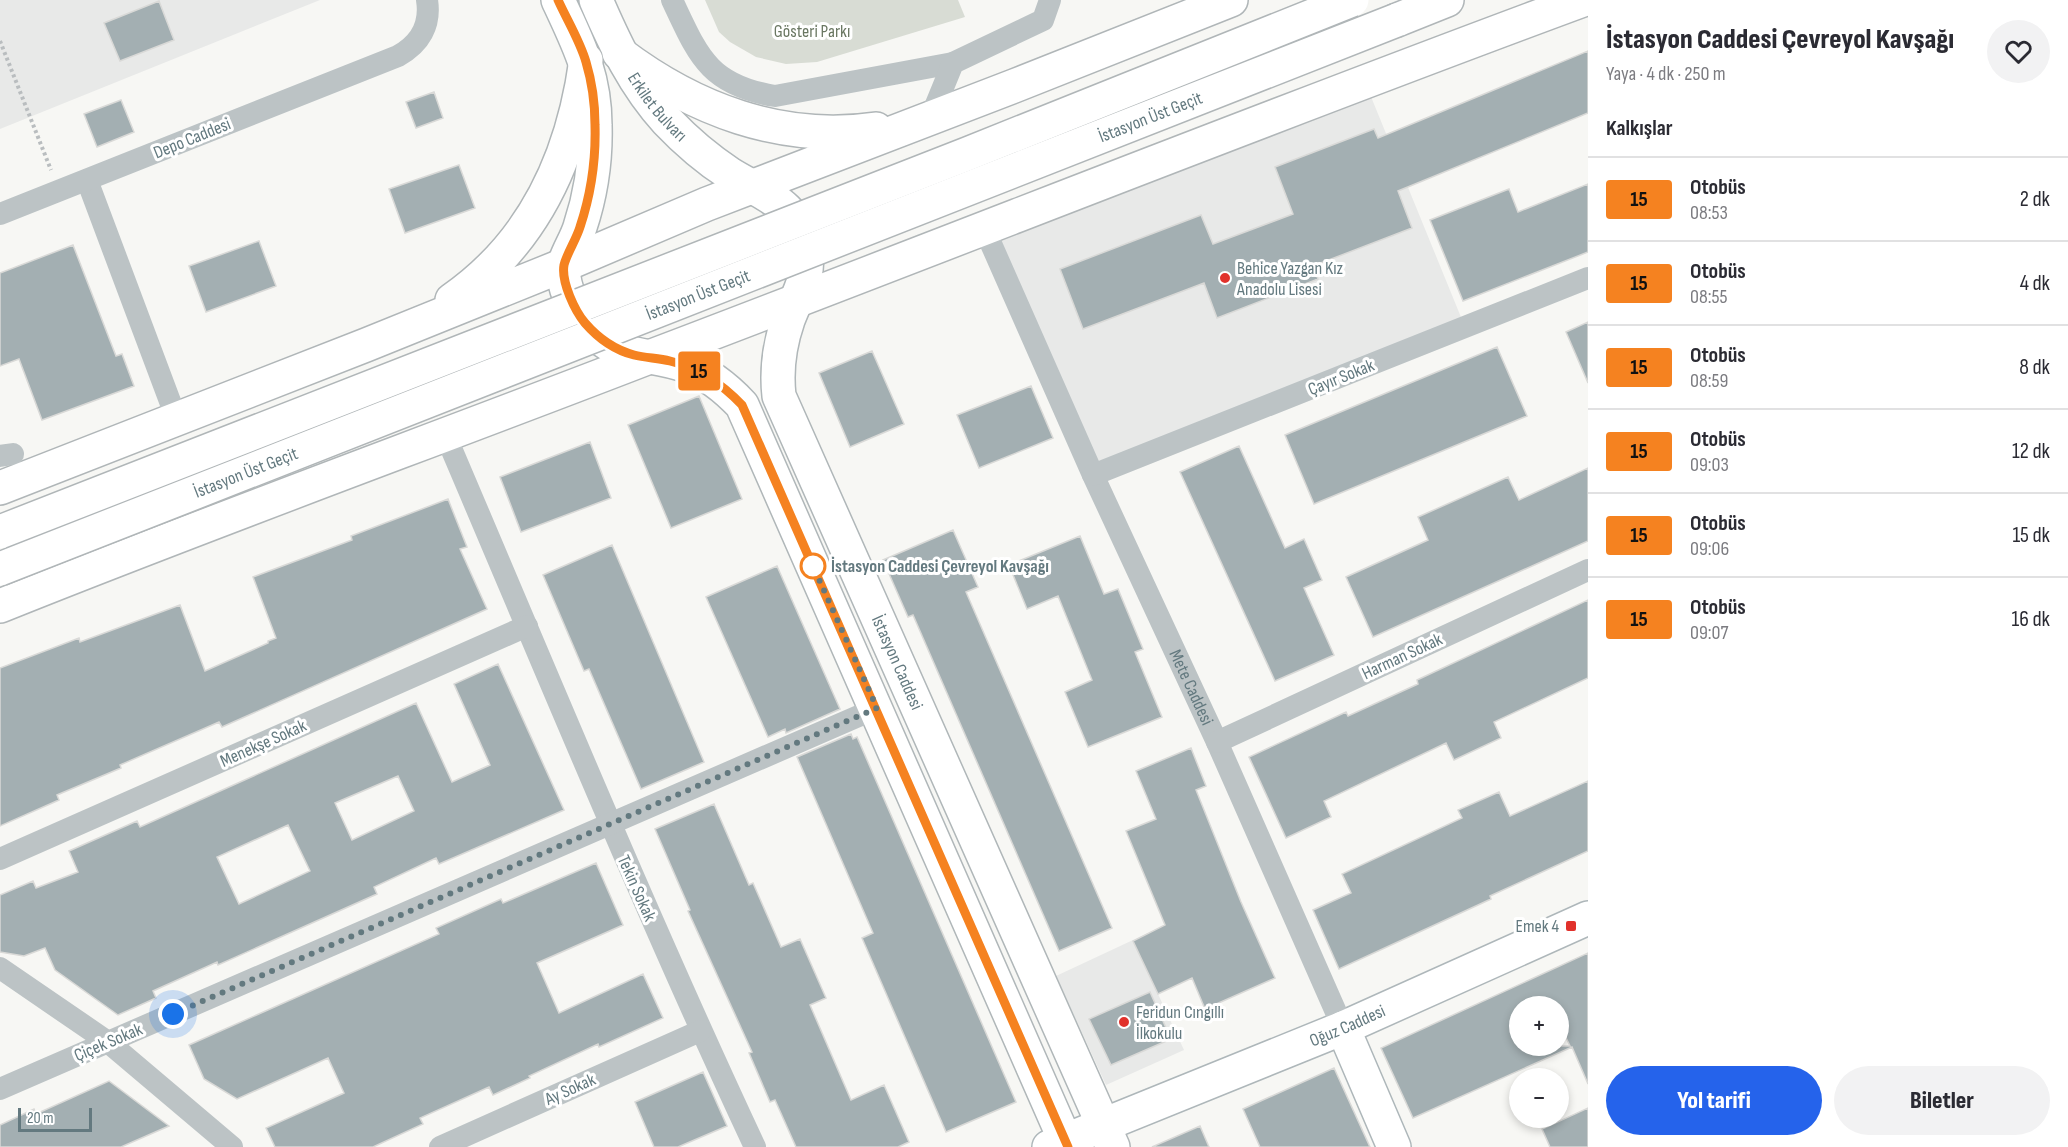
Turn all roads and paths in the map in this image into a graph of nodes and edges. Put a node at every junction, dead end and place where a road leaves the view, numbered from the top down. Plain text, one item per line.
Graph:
1 (427, 0) edge
2 (558, 0) edge
3 (596, 0) edge
4 (672, 0) edge
5 (1050, 0) edge
6 (1231, 0) edge
7 (1352, 0) edge
8 (1447, 0) edge
9 (1583, 0) edge
10 (0, 41) edge
11 (619, 53) junction
12 (586, 60) junction
13 (953, 63) junction
14 (930, 118) junction
15 (87, 180) junction
16 (753, 186) junction
17 (59, 191) junction
18 (0, 214) edge
19 (984, 228) junction
20 (564, 266) junction
21 (1588, 279) edge
22 (797, 300) junction
23 (400, 331) junction
24 (650, 357) junction
25 (177, 420) junction
26 (445, 434) junction
27 (1093, 475) junction
28 (0, 488) edge
29 (0, 531) edge
30 (0, 569) edge
31 (1588, 570) edge
32 (0, 606) edge
33 (526, 626) junction
34 (877, 708) junction
35 (1217, 742) junction
36 (609, 824) junction
37 (0, 859) edge
38 (1588, 918) edge
39 (0, 968) edge
40 (1342, 1028) junction
41 (700, 1031) junction
42 (108, 1042) junction
43 (0, 1089) edge
44 (1108, 1136) edge
45 (1060, 1145) edge
46 (231, 1147) edge
47 (440, 1147) edge
48 (755, 1147) edge
49 (1394, 1147) edge

1 - 15 street, Depo Caddesi
2 - 12 main road
3 - 11 main road, Erkilet Bulvarı
4 - 13 street
5 - 13 street
6 - 14 main road
7 - 29 main road, İstasyon Üst Geçit, bridge
8 - 30 main road, İstasyon Üst Geçit, bridge
9 - 19 main road
10 - 17 path
11 - 14 main road
11 - 16 main road, Erkilet Bulvarı
12 - 20 main road
12 - 23 main road
13 - 14 street
14 - 16 main road
15 - 17 street, Depo Caddesi
15 - 25 street
16 - 20 main road
16 - 22 main road, İstasyon Caddesi
17 - 18 street, Depo Caddesi
19 - 22 main road
19 - 27 street, Mete Caddesi
20 - 23 main road
20 - 24 main road
21 - 27 street, Çayır Sokak
22 - 24 main road
22 - 44 main road, İstasyon Caddesi
23 - 25 main road
24 - 26 main road
24 - 34 main road
25 - 28 main road
26 - 32 main road
26 - 33 street, Tekin Sokak
27 - 35 street, Mete Caddesi
31 - 35 street, Harman Sokak
33 - 36 street, Tekin Sokak
33 - 37 street, Menekşe Sokak
34 - 36 street, Çiçek Sokak
34 - 45 main road
35 - 40 street, Mete Caddesi
36 - 41 street, Tekin Sokak
36 - 42 street, Çiçek Sokak
38 - 40 main road, Oğuz Caddesi
39 - 42 street
40 - 44 main road, Oğuz Caddesi
40 - 49 main road, Mete Caddesi
41 - 47 street, Ay Sokak
41 - 48 street, Tekin Sokak
42 - 43 street, Çiçek Sokak
42 - 46 street
44 - 45 main road, Oğuz Caddesi

